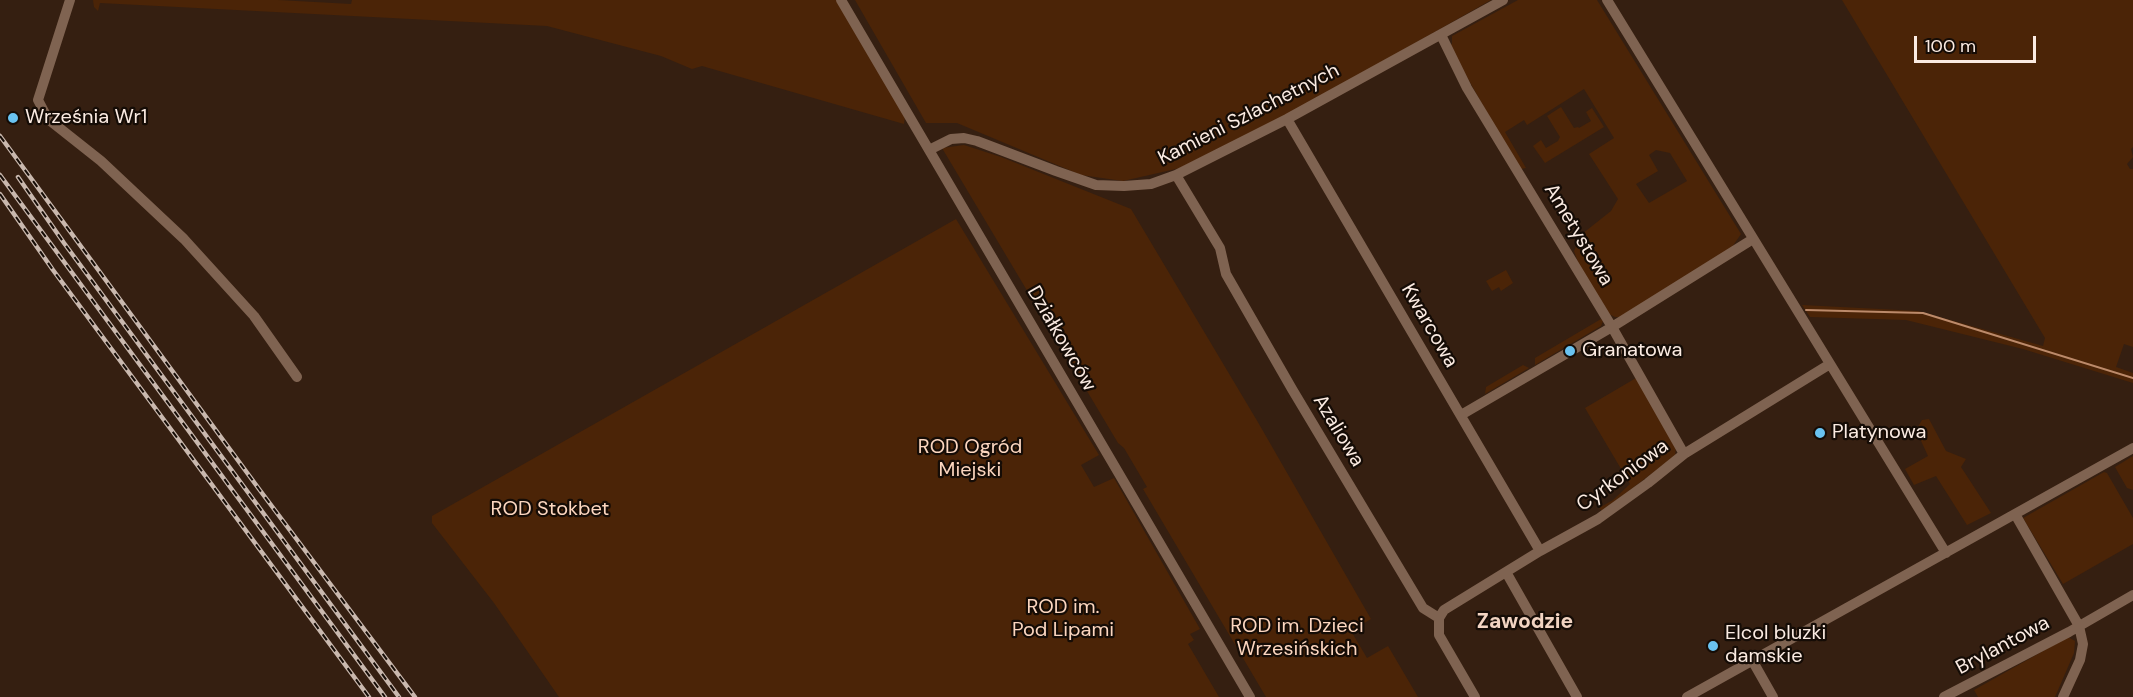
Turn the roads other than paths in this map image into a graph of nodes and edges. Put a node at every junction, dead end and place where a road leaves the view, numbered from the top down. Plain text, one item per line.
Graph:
1 (70, 0) edge
2 (841, 0) edge
3 (1503, 0) edge
4 (1607, 0) edge
5 (1441, 35) junction
6 (1287, 119) junction
7 (929, 150) junction
8 (1176, 175) junction
9 (1753, 239) junction
10 (1612, 327) junction
11 (1830, 364) junction
12 (297, 377) dead end
13 (1461, 416) junction
14 (2133, 447) edge
15 (1684, 454) junction
16 (2015, 514) junction
17 (1540, 551) junction
18 (1946, 553) junction
19 (1506, 572) junction
20 (2133, 595) edge
21 (1440, 618) junction
22 (2079, 626) junction
23 (1752, 660) junction
24 (1250, 697) edge
25 (1475, 697) edge
26 (1577, 697) edge
27 (1688, 697) edge
28 (1773, 697) edge
29 (1944, 697) edge
30 (2062, 697) edge

1 - 12 street
2 - 7 street, Działkowców
3 - 5 street, Kamieni Szlachetnych
4 - 9 street
5 - 6 street, Kamieni Szlachetnych
5 - 10 street, Ametystowa
6 - 8 street, Kamieni Szlachetnych
6 - 13 street, Kwarcowa
7 - 8 street, Kamieni Szlachetnych
7 - 24 street, Działkowców
8 - 21 street, Azaliowa
9 - 10 street
9 - 11 street
10 - 13 street
10 - 15 street, Ametystowa
11 - 15 street, Cyrkoniowa
11 - 18 street
13 - 17 street, Kwarcowa
14 - 16 street
15 - 17 street, Cyrkoniowa
16 - 18 street
16 - 22 street
17 - 19 street, Cyrkoniowa
18 - 23 street
19 - 21 street, Cyrkoniowa
19 - 26 street
20 - 22 street, Brylantowa
21 - 25 street
22 - 29 street, Brylantowa
22 - 30 street
23 - 27 street
23 - 28 street

